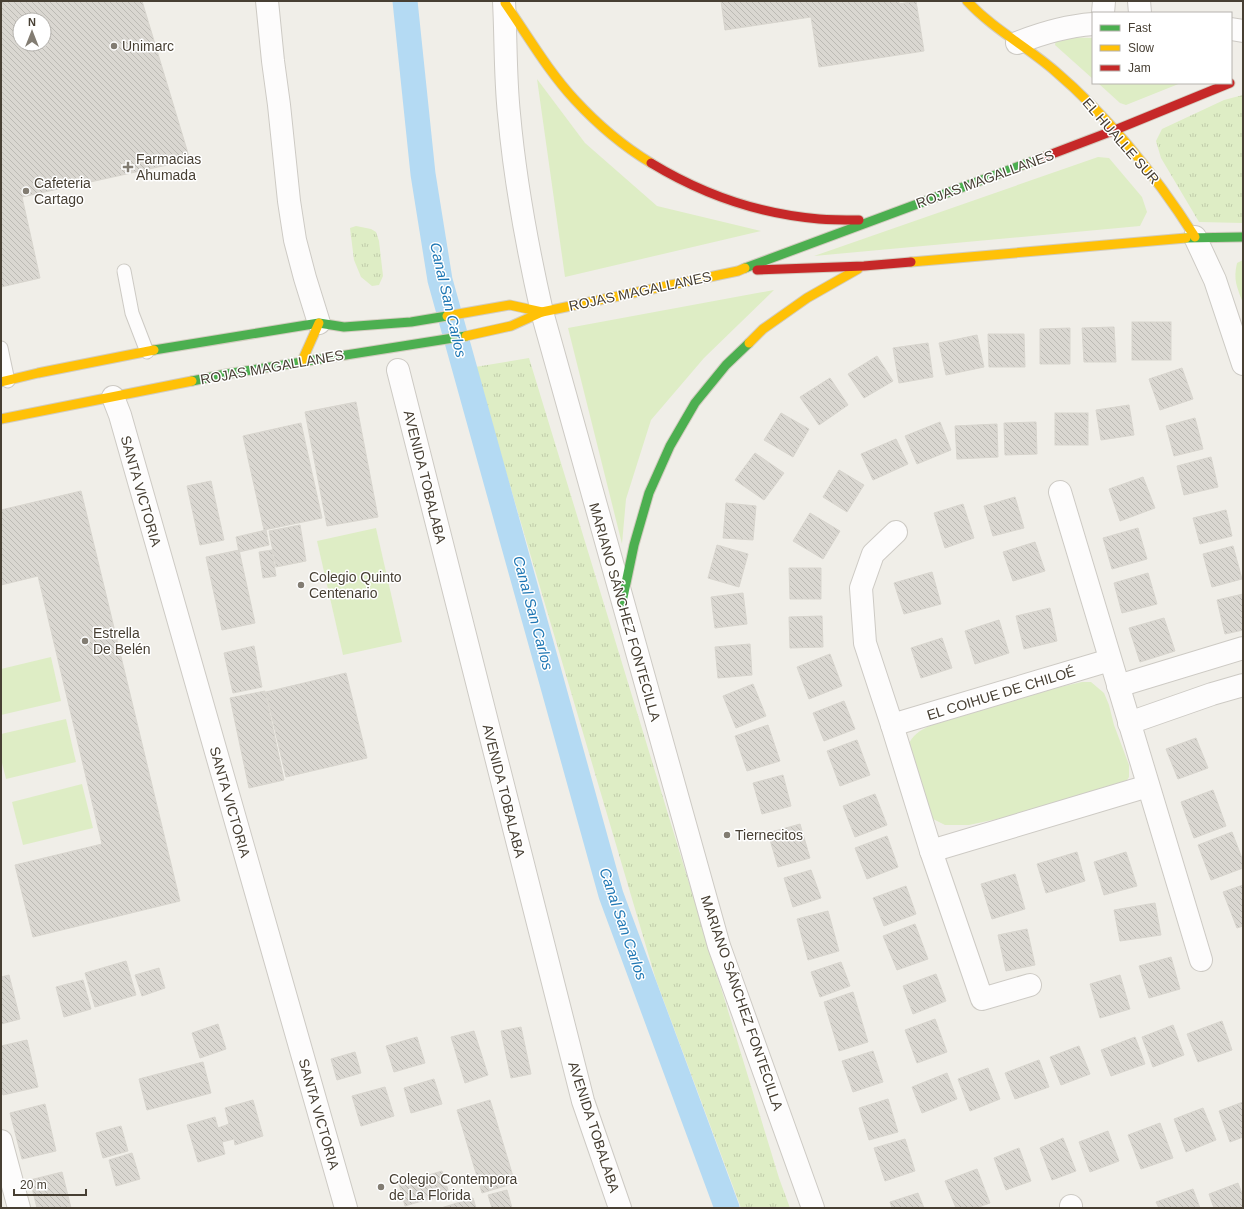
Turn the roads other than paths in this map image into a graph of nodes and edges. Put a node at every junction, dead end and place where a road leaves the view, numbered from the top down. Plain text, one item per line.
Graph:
1 (267, 1) edge
2 (968, 1) edge
3 (1104, 1) edge
4 (1140, 1) edge
5 (505, 2) edge
6 (1103, 12) edge
7 (1140, 12) edge
8 (1092, 24) edge
9 (1232, 29) edge
10 (1243, 32) edge
11 (1017, 43) junction
12 (1228, 84) edge
13 (1115, 130) junction
14 (874, 220) junction
15 (1195, 237) junction
16 (1243, 237) edge
17 (864, 266) junction
18 (124, 271) dead end
19 (738, 271) junction
20 (542, 312) junction
21 (319, 323) junction
22 (212, 340) junction
23 (1, 348) edge
24 (223, 350) dead end
25 (147, 352) junction
26 (302, 361) junction
27 (228, 364) dead end
28 (1243, 364) edge
29 (398, 370) dead end
30 (226, 374) junction
31 (4, 382) edge
32 (113, 397) junction
33 (1, 419) edge
34 (1060, 492) dead end
35 (896, 532) dead end
36 (622, 602) junction
37 (1243, 648) edge
38 (1110, 660) junction
39 (1243, 685) edge
40 (1118, 686) junction
41 (1130, 723) junction
42 (892, 725) junction
43 (1148, 786) junction
44 (931, 851) junction
45 (1201, 960) dead end
46 (1030, 985) dead end
47 (1, 1141) edge
48 (19, 1208) edge
49 (346, 1208) edge
50 (620, 1208) edge
51 (813, 1208) edge

1 - 21 street
2 - 11 street, EL HUALLE SUR
3 - 6 street
4 - 7 street
5 - 14 street
5 - 20 street, MARIANO SÁNCHEZ FONTECILLA
8 - 11 street
9 - 10 street
11 - 13 street, EL HUALLE SUR
12 - 13 street, ROJAS MAGALLANES
13 - 14 street, ROJAS MAGALLANES
13 - 15 street, EL HUALLE SUR
14 - 19 street, ROJAS MAGALLANES
15 - 16 street, ROJAS MAGALLANES
15 - 17 street, ROJAS MAGALLANES
15 - 28 street, EL HUALLE SUR
17 - 19 street, ROJAS MAGALLANES
17 - 36 street
18 - 25 lane
19 - 20 street, ROJAS MAGALLANES
20 - 21 street, ROJAS MAGALLANES
20 - 26 street, ROJAS MAGALLANES
20 - 36 street, MARIANO SÁNCHEZ FONTECILLA
21 - 22 street, ROJAS MAGALLANES
21 - 26 street
22 - 24 street
22 - 25 street, ROJAS MAGALLANES
23 - 31 lane
25 - 31 street, ROJAS MAGALLANES
26 - 30 street, ROJAS MAGALLANES
27 - 30 street
29 - 50 street, AVENIDA TOBALABA
30 - 32 street, ROJAS MAGALLANES
32 - 33 street, ROJAS MAGALLANES
32 - 49 street, SANTA VICTORIA
34 - 38 street
35 - 42 street
36 - 51 street, MARIANO SÁNCHEZ FONTECILLA
37 - 40 street
38 - 40 street
38 - 42 street, EL COIHUE DE CHILOÉ
39 - 41 street
40 - 41 street
41 - 43 street
42 - 44 street
43 - 44 street
43 - 45 street
44 - 46 street
47 - 48 street

